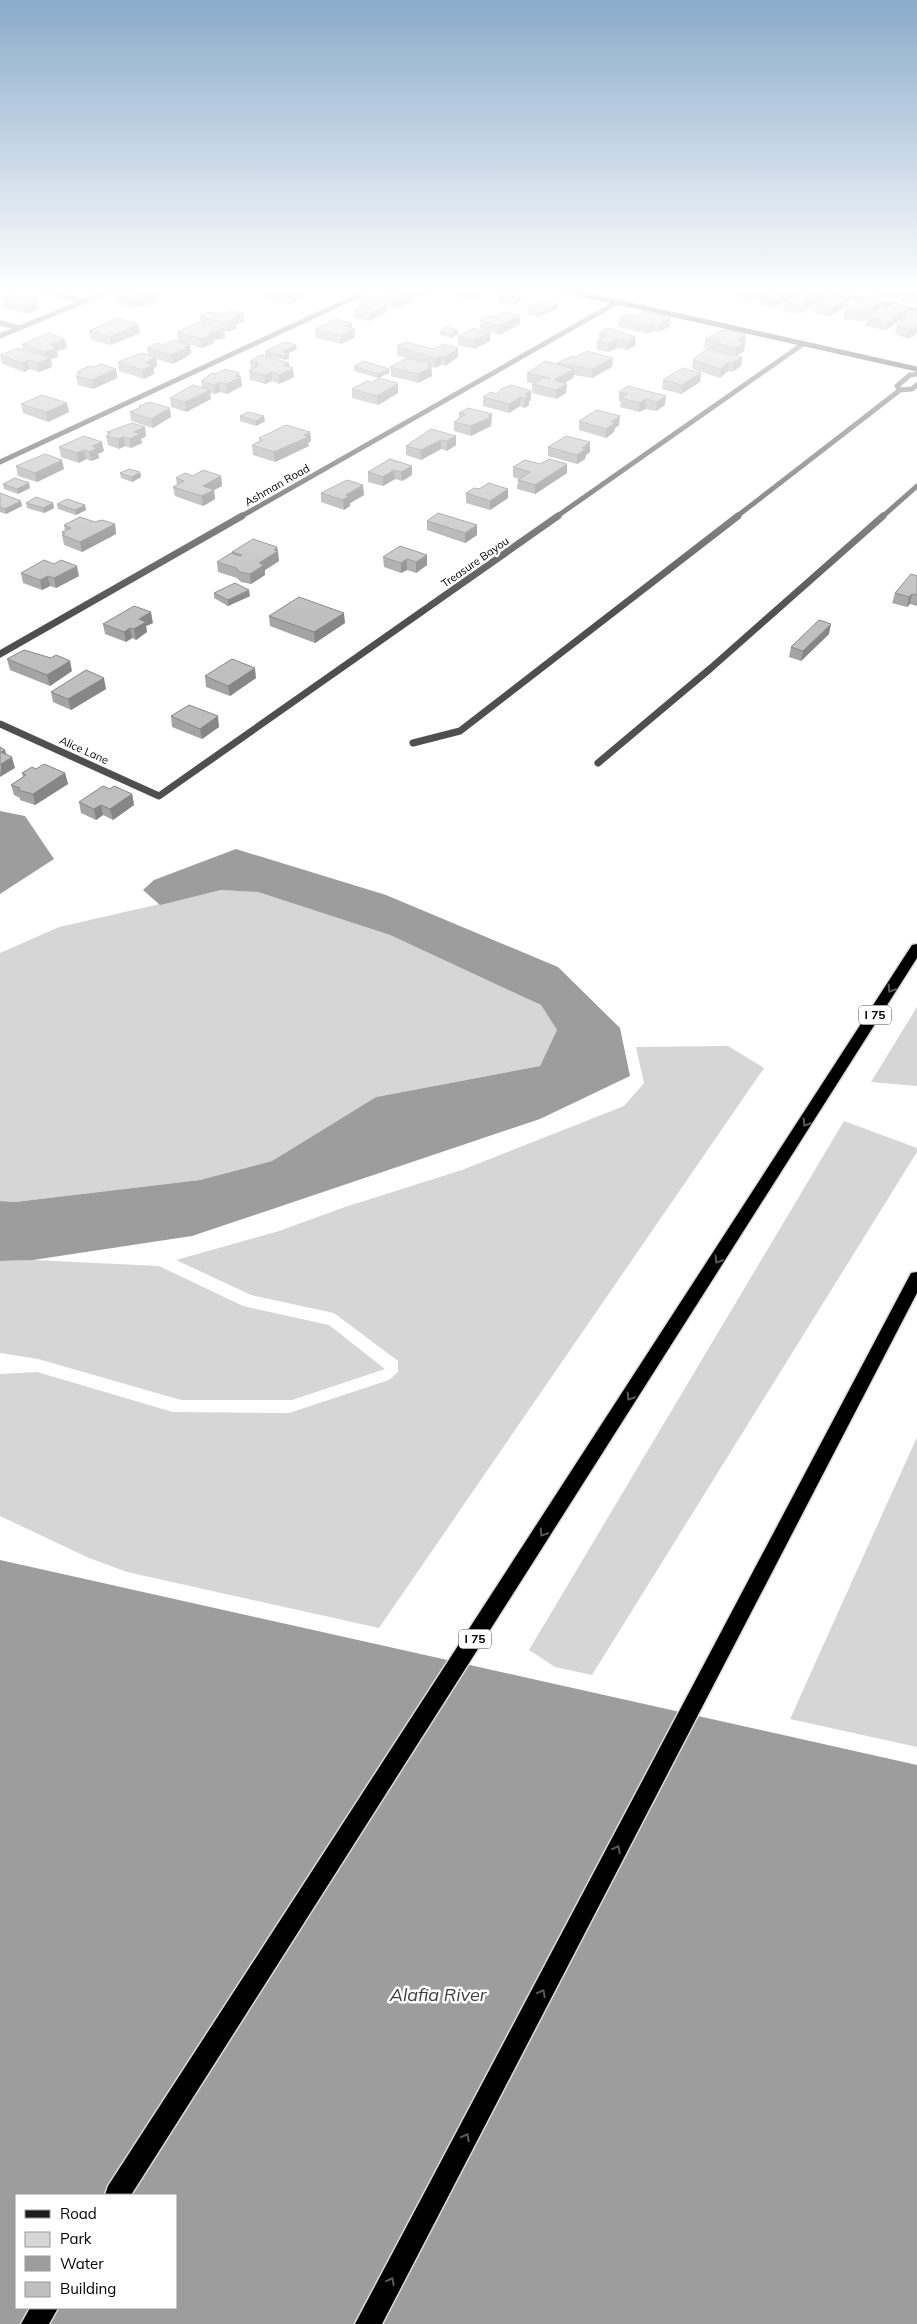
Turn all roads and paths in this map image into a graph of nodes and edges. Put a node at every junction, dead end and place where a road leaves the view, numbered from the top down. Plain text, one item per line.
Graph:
1 (137, 398) edge
2 (448, 398) edge
3 (725, 398) edge
4 (889, 398) edge
5 (0, 462) edge
6 (917, 486) edge
7 (0, 654) edge
8 (0, 724) edge
9 (414, 743) dead end
10 (598, 764) dead end
11 (159, 796) joint
12 (917, 948) edge
13 (917, 1278) edge
14 (118, 2194) edge
15 (44, 2309) edge
16 (34, 2324) edge
17 (368, 2324) edge

1 - 5 street
2 - 7 street, Ashman Road
3 - 11 street, Treasure Bayou
4 - 9 street
6 - 10 street
8 - 11 street, Alice Lane
12 -> 14 highway, I 75
17 -> 13 highway
15 - 16 highway

